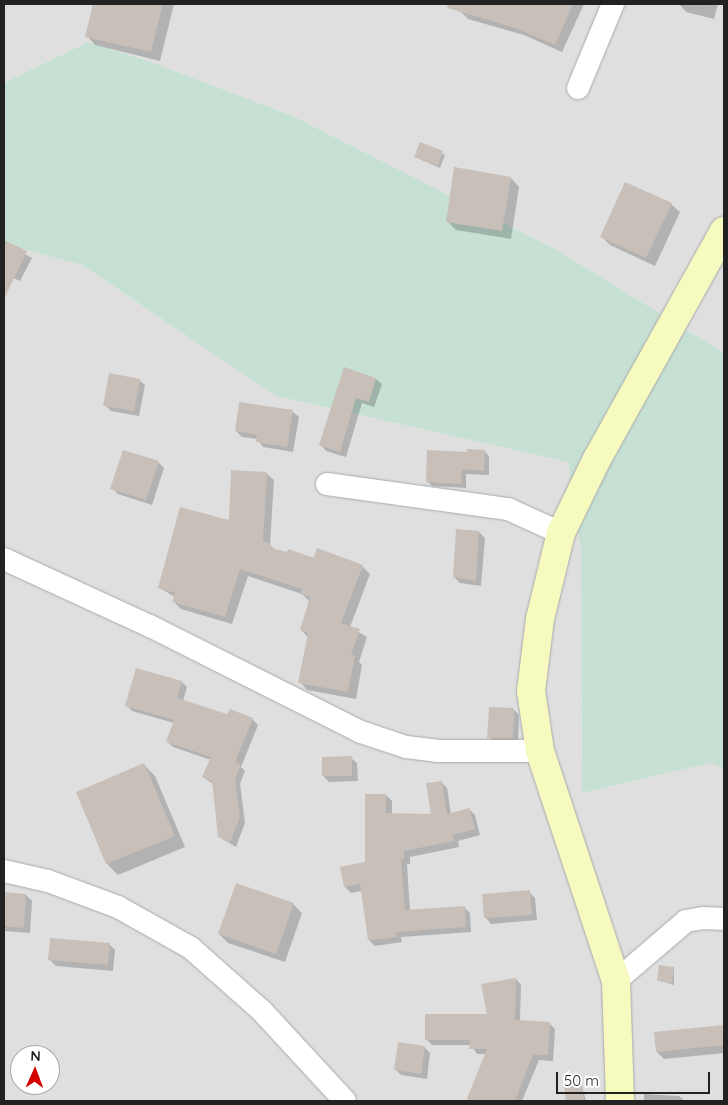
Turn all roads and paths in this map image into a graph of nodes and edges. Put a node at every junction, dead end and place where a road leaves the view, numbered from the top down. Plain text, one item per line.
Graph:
1 (613, 4) edge
2 (578, 88) dead end
3 (724, 231) edge
4 (327, 484) dead end
5 (561, 533) junction
6 (4, 559) edge
7 (540, 751) junction
8 (4, 871) edge
9 (724, 919) edge
10 (616, 981) junction
11 (345, 1101) edge
12 (620, 1101) edge

1 - 2 street
3 - 5 street
4 - 5 street
5 - 7 street
6 - 7 street
7 - 10 street
8 - 11 street
9 - 10 street
10 - 12 street

